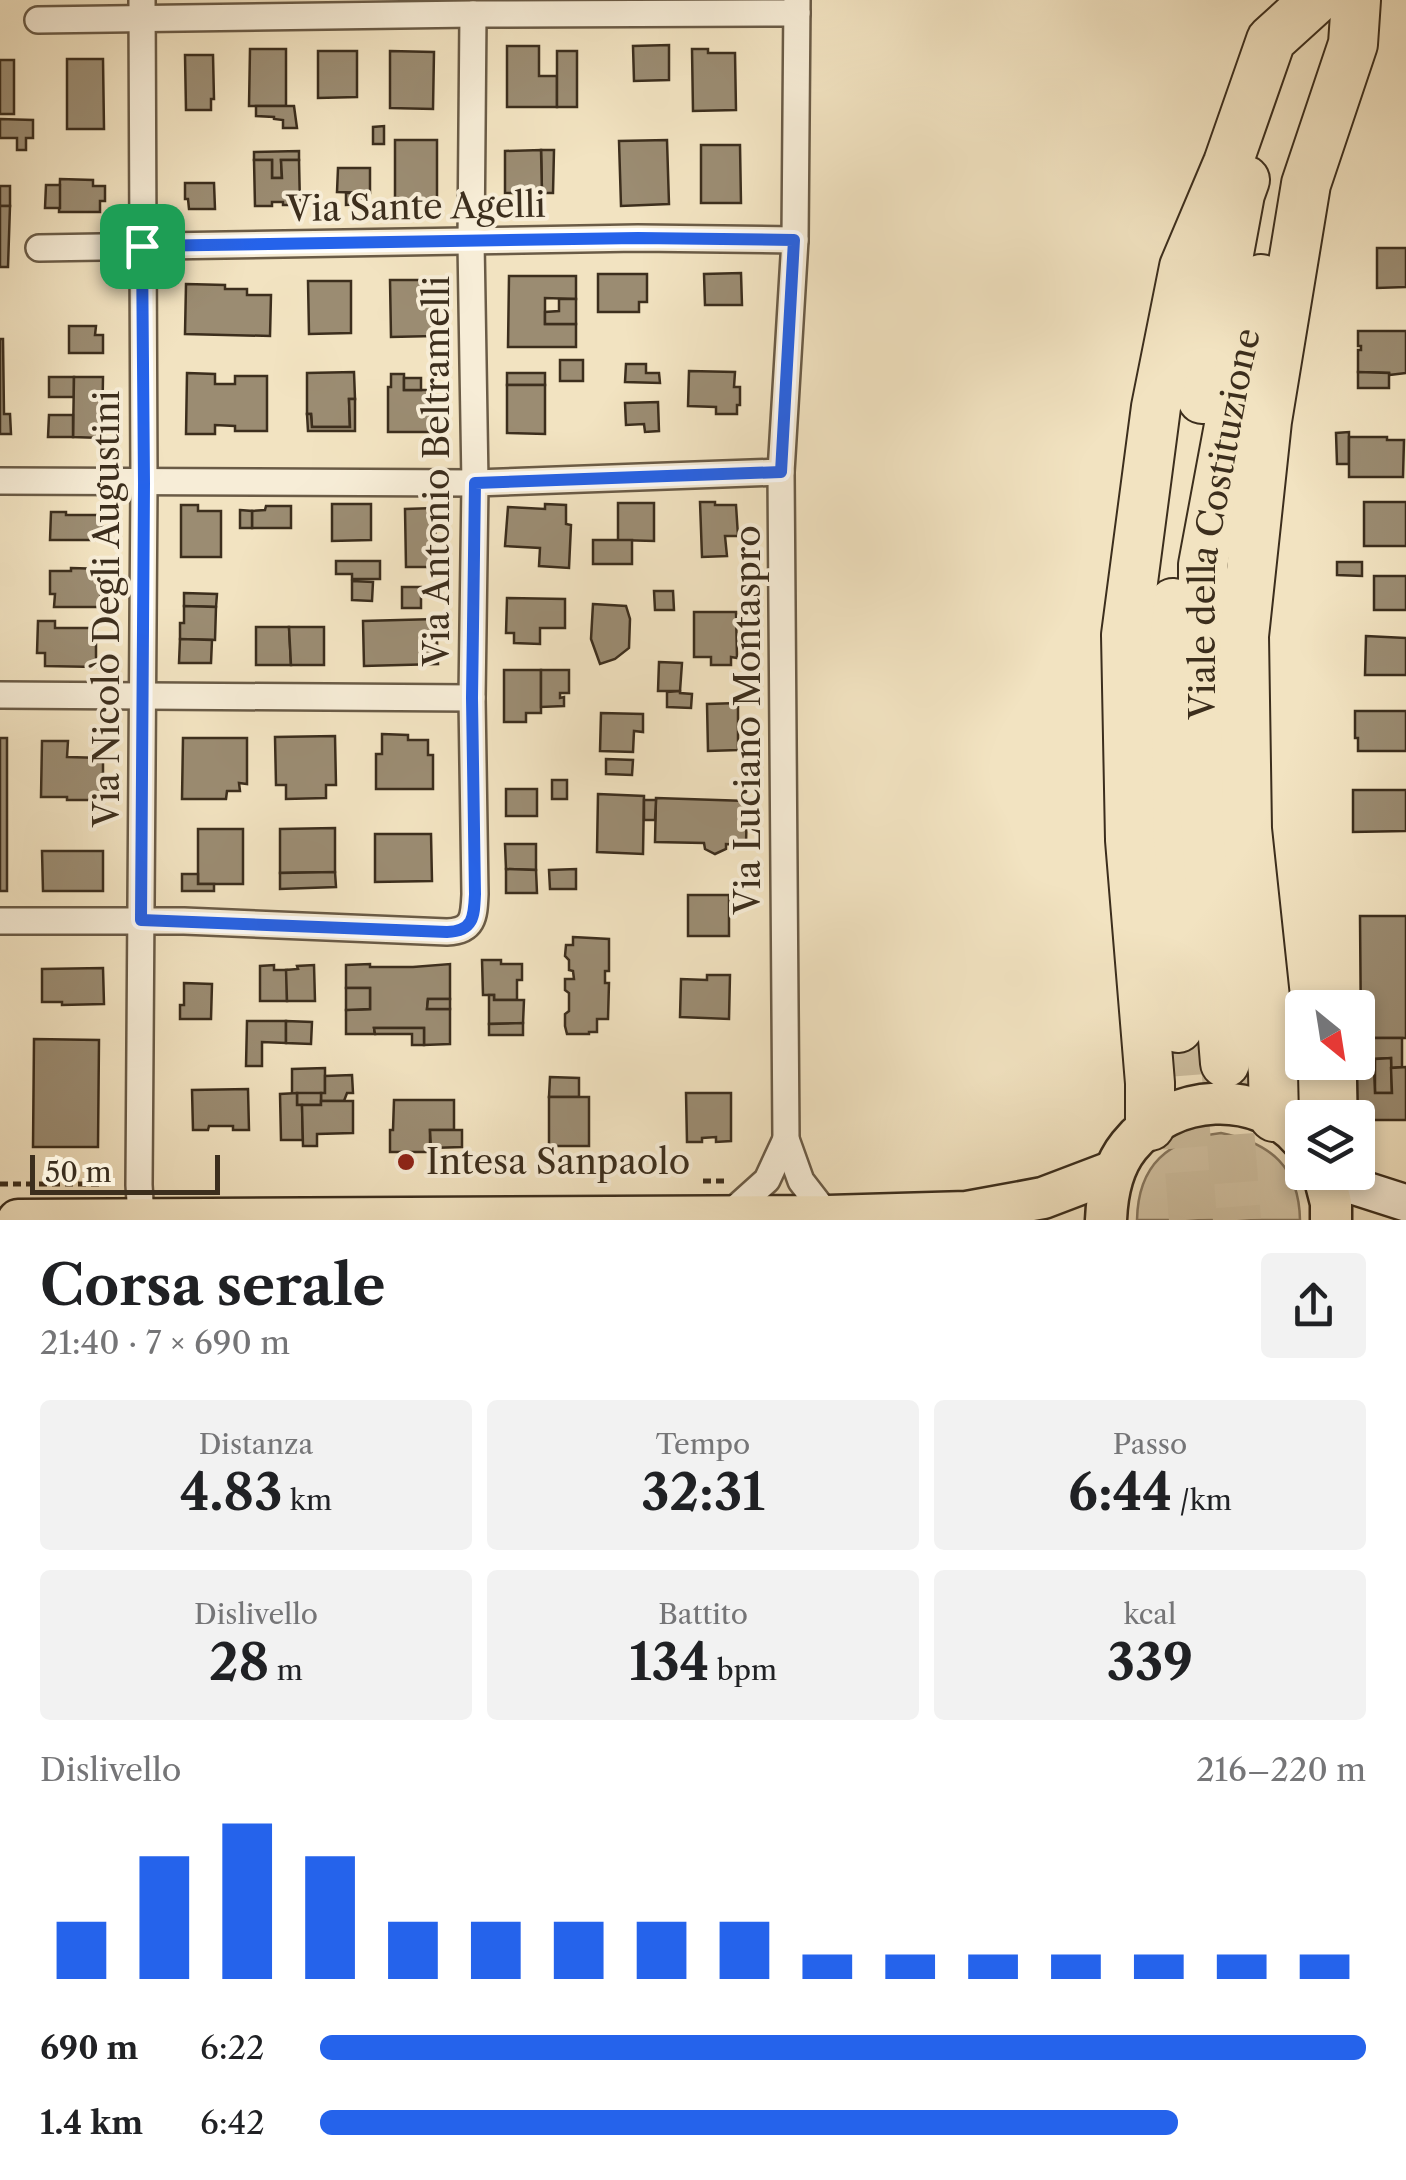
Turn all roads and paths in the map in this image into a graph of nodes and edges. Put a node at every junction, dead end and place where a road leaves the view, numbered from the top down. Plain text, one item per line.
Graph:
1 (1315, 0) edge
2 (1353, 0) edge
3 (797, 6) edge
4 (142, 9) edge
5 (474, 14) junction
6 (38, 20) dead end
7 (794, 240) junction
8 (471, 242) junction
9 (142, 246) junction
10 (39, 248) dead end
11 (781, 472) junction
12 (0, 481) edge
13 (144, 483) junction
14 (475, 483) junction
15 (0, 695) edge
16 (143, 696) junction
17 (472, 698) junction
18 (141, 920) junction
19 (0, 921) edge
20 (1178, 1028) tunnel mouth
21 (1225, 1063) tunnel mouth
22 (1285, 1117) edge
23 (1150, 1126) junction
24 (1285, 1127) edge
25 (786, 1139) junction
26 (1114, 1171) junction
27 (694, 1182) dead end
28 (0, 1184) edge
29 (1328, 1190) edge
30 (1366, 1190) edge
31 (140, 1202) edge
32 (1406, 1204) edge
33 (769, 1205) edge
34 (828, 1216) junction
35 (982, 1216) edge
36 (895, 1217) edge
37 (674, 1218) edge
38 (18, 1220) edge
39 (96, 1220) edge
40 (1106, 1220) edge
41 (1331, 1220) edge

1 - 20 highway, Viale della Costituzione
1 - 23 highway
2 - 21 highway, Viale della Costituzione
2 - 22 highway
3 - 5 street
3 - 7 street, Via Luciano Montaspro
4 - 5 street
4 - 6 street
4 - 9 street, Via Nicolò Degli Augustini
5 - 8 street, Via Antonio Beltramelli
7 - 8 street, Via Sante Agelli
7 - 11 street, Via Luciano Montaspro
8 - 9 street, Via Sante Agelli
8 - 14 street, Via Antonio Beltramelli
9 - 10 street, Via Sante Agelli
9 - 13 street, Via Nicolò Degli Augustini
11 - 14 street
11 - 25 street, Via Luciano Montaspro
12 - 13 street
13 - 14 street
13 - 16 street, Via Nicolò Degli Augustini
14 - 17 street, Via Antonio Beltramelli
15 - 16 street
16 - 17 street
16 - 18 street, Via Nicolò Degli Augustini
17 - 18 street, Via Antonio Beltramelli
18 - 19 street
18 - 31 street, Via Nicolò Degli Augustini
23 - 24 main road
23 - 26 main road
25 - 33 street, Via Luciano Montaspro
25 - 34 street, Via Luciano Montaspro
26 - 35 main road
26 - 40 main road
27 - 33 path
28 - 31 path
29 - 41 main road
30 - 32 main road
31 - 37 main road
31 - 39 main road
33 - 34 main road
33 - 37 main road
34 - 36 main road
35 - 36 main road
38 - 39 main road

